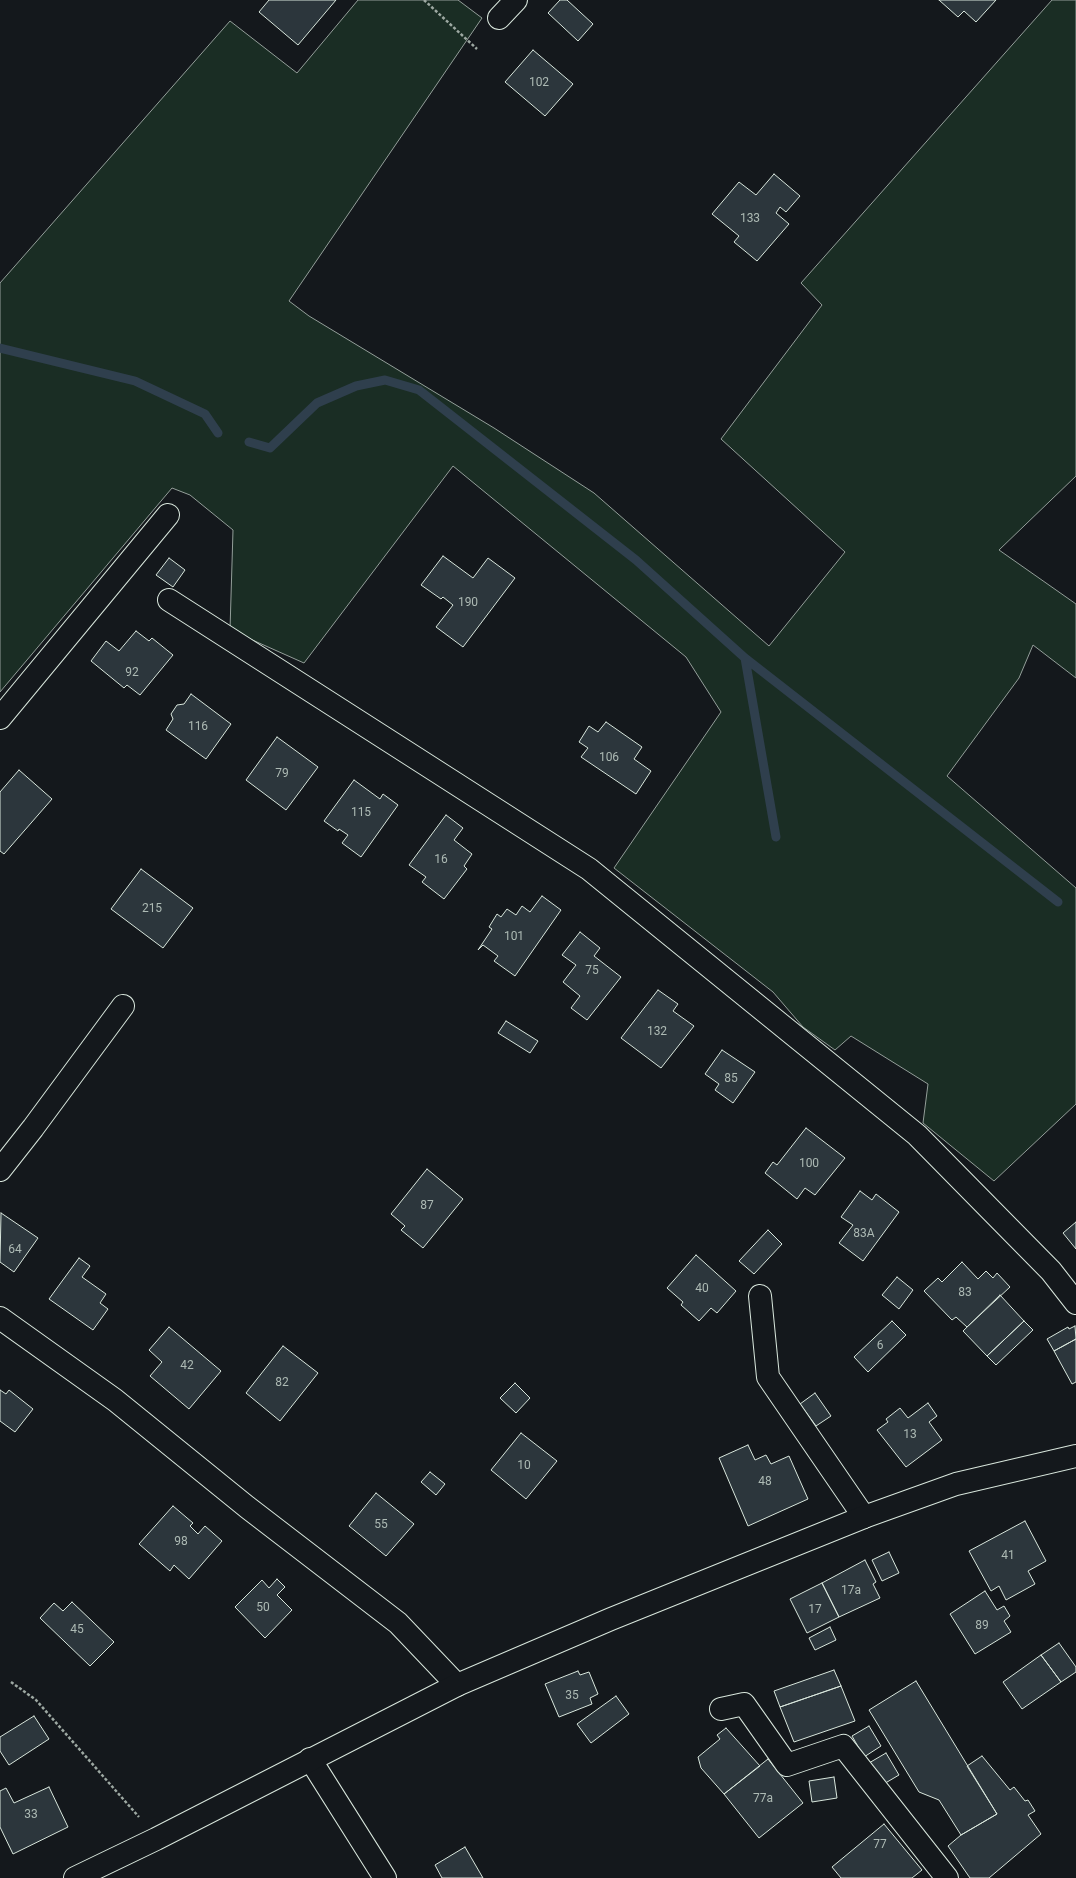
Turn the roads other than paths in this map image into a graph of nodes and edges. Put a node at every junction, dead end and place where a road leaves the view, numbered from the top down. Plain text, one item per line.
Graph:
1 (516, 0) edge
2 (499, 18) dead end
3 (168, 515) dead end
4 (169, 600) dead end
5 (0, 718) edge
6 (123, 1006) dead end
7 (0, 1170) edge
8 (760, 1296) dead end
9 (1076, 1303) edge
10 (0, 1318) edge
11 (1076, 1456) edge
12 (864, 1517) junction
13 (457, 1685) junction
14 (721, 1709) dead end
15 (310, 1760) junction
16 (75, 1878) edge
17 (385, 1878) edge
18 (948, 1878) edge

1 - 2 street
3 - 5 street
4 - 9 street
6 - 7 street
8 - 12 street
10 - 13 street
11 - 12 street
12 - 13 street
13 - 15 street
14 - 18 street
15 - 16 street
15 - 17 street

